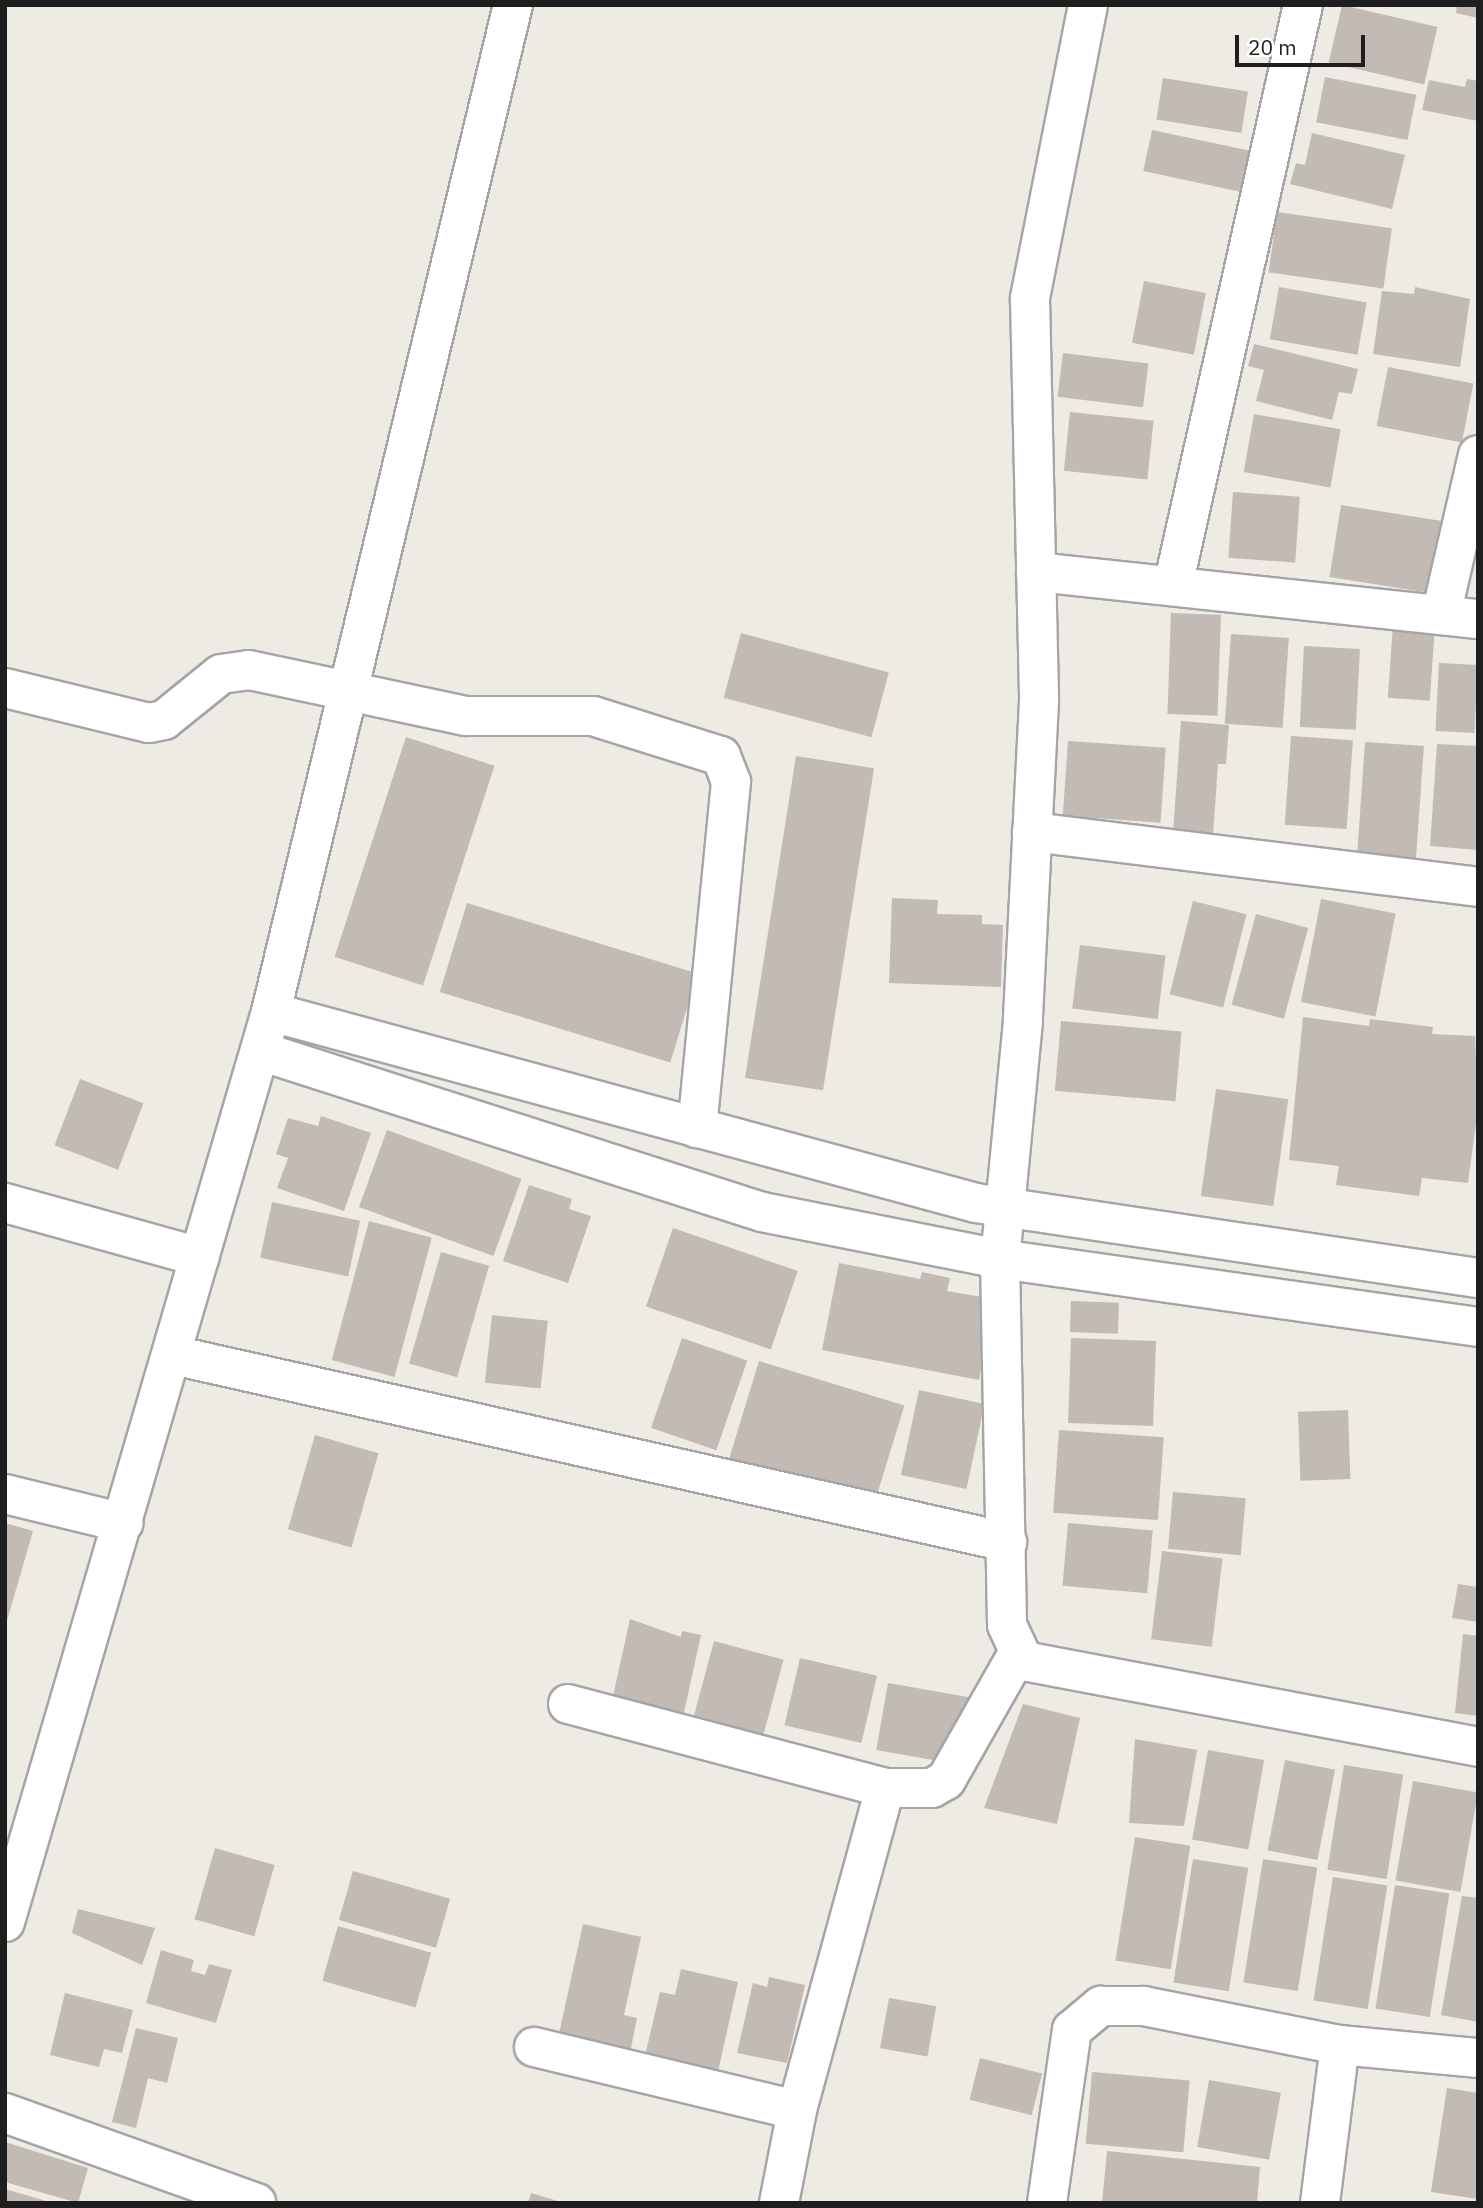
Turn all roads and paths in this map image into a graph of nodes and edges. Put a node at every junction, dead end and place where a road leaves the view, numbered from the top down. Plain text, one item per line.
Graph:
1 (513, 5) edge
2 (1088, 5) edge
3 (1303, 5) edge
4 (1478, 455) edge
5 (1036, 572) junction
6 (1173, 586) junction
7 (1460, 617) edge
8 (5, 688) edge
9 (349, 688) junction
10 (1032, 832) junction
11 (1478, 887) edge
12 (271, 1012) junction
13 (260, 1051) junction
14 (697, 1128) junction
15 (5, 1203) edge
16 (1002, 1206) junction
17 (201, 1257) junction
18 (1000, 1259) junction
19 (1478, 1278) edge
20 (1478, 1326) edge
21 (173, 1355) junction
22 (5, 1494) edge
23 (124, 1523) junction
24 (1007, 1542) junction
25 (1018, 1653) junction
26 (568, 1704) dead end
27 (1478, 1747) edge
28 (885, 1788) junction
29 (5, 1922) edge
30 (1340, 2045) junction
31 (534, 2047) dead end
32 (1478, 2058) edge
33 (797, 2110) junction
34 (5, 2113) edge
35 (256, 2203) edge
36 (779, 2203) edge
37 (1048, 2203) edge
38 (1320, 2203) edge

1 - 9 street
2 - 5 street
3 - 6 street
4 - 7 street
5 - 6 street
5 - 10 street
6 - 7 street
8 - 9 street
9 - 12 street
9 - 14 street
10 - 11 street
10 - 16 street
12 - 13 street
12 - 14 street
13 - 17 street
13 - 18 street
14 - 16 street
15 - 17 street
16 - 18 street
16 - 19 street
17 - 21 street
18 - 20 street
18 - 24 street
21 - 23 street
21 - 24 street
22 - 23 street
23 - 29 street
24 - 25 street
25 - 27 street
25 - 28 street
26 - 28 street
28 - 33 street
30 - 32 street
30 - 37 street
30 - 38 street
31 - 33 street
33 - 36 street
34 - 35 street

